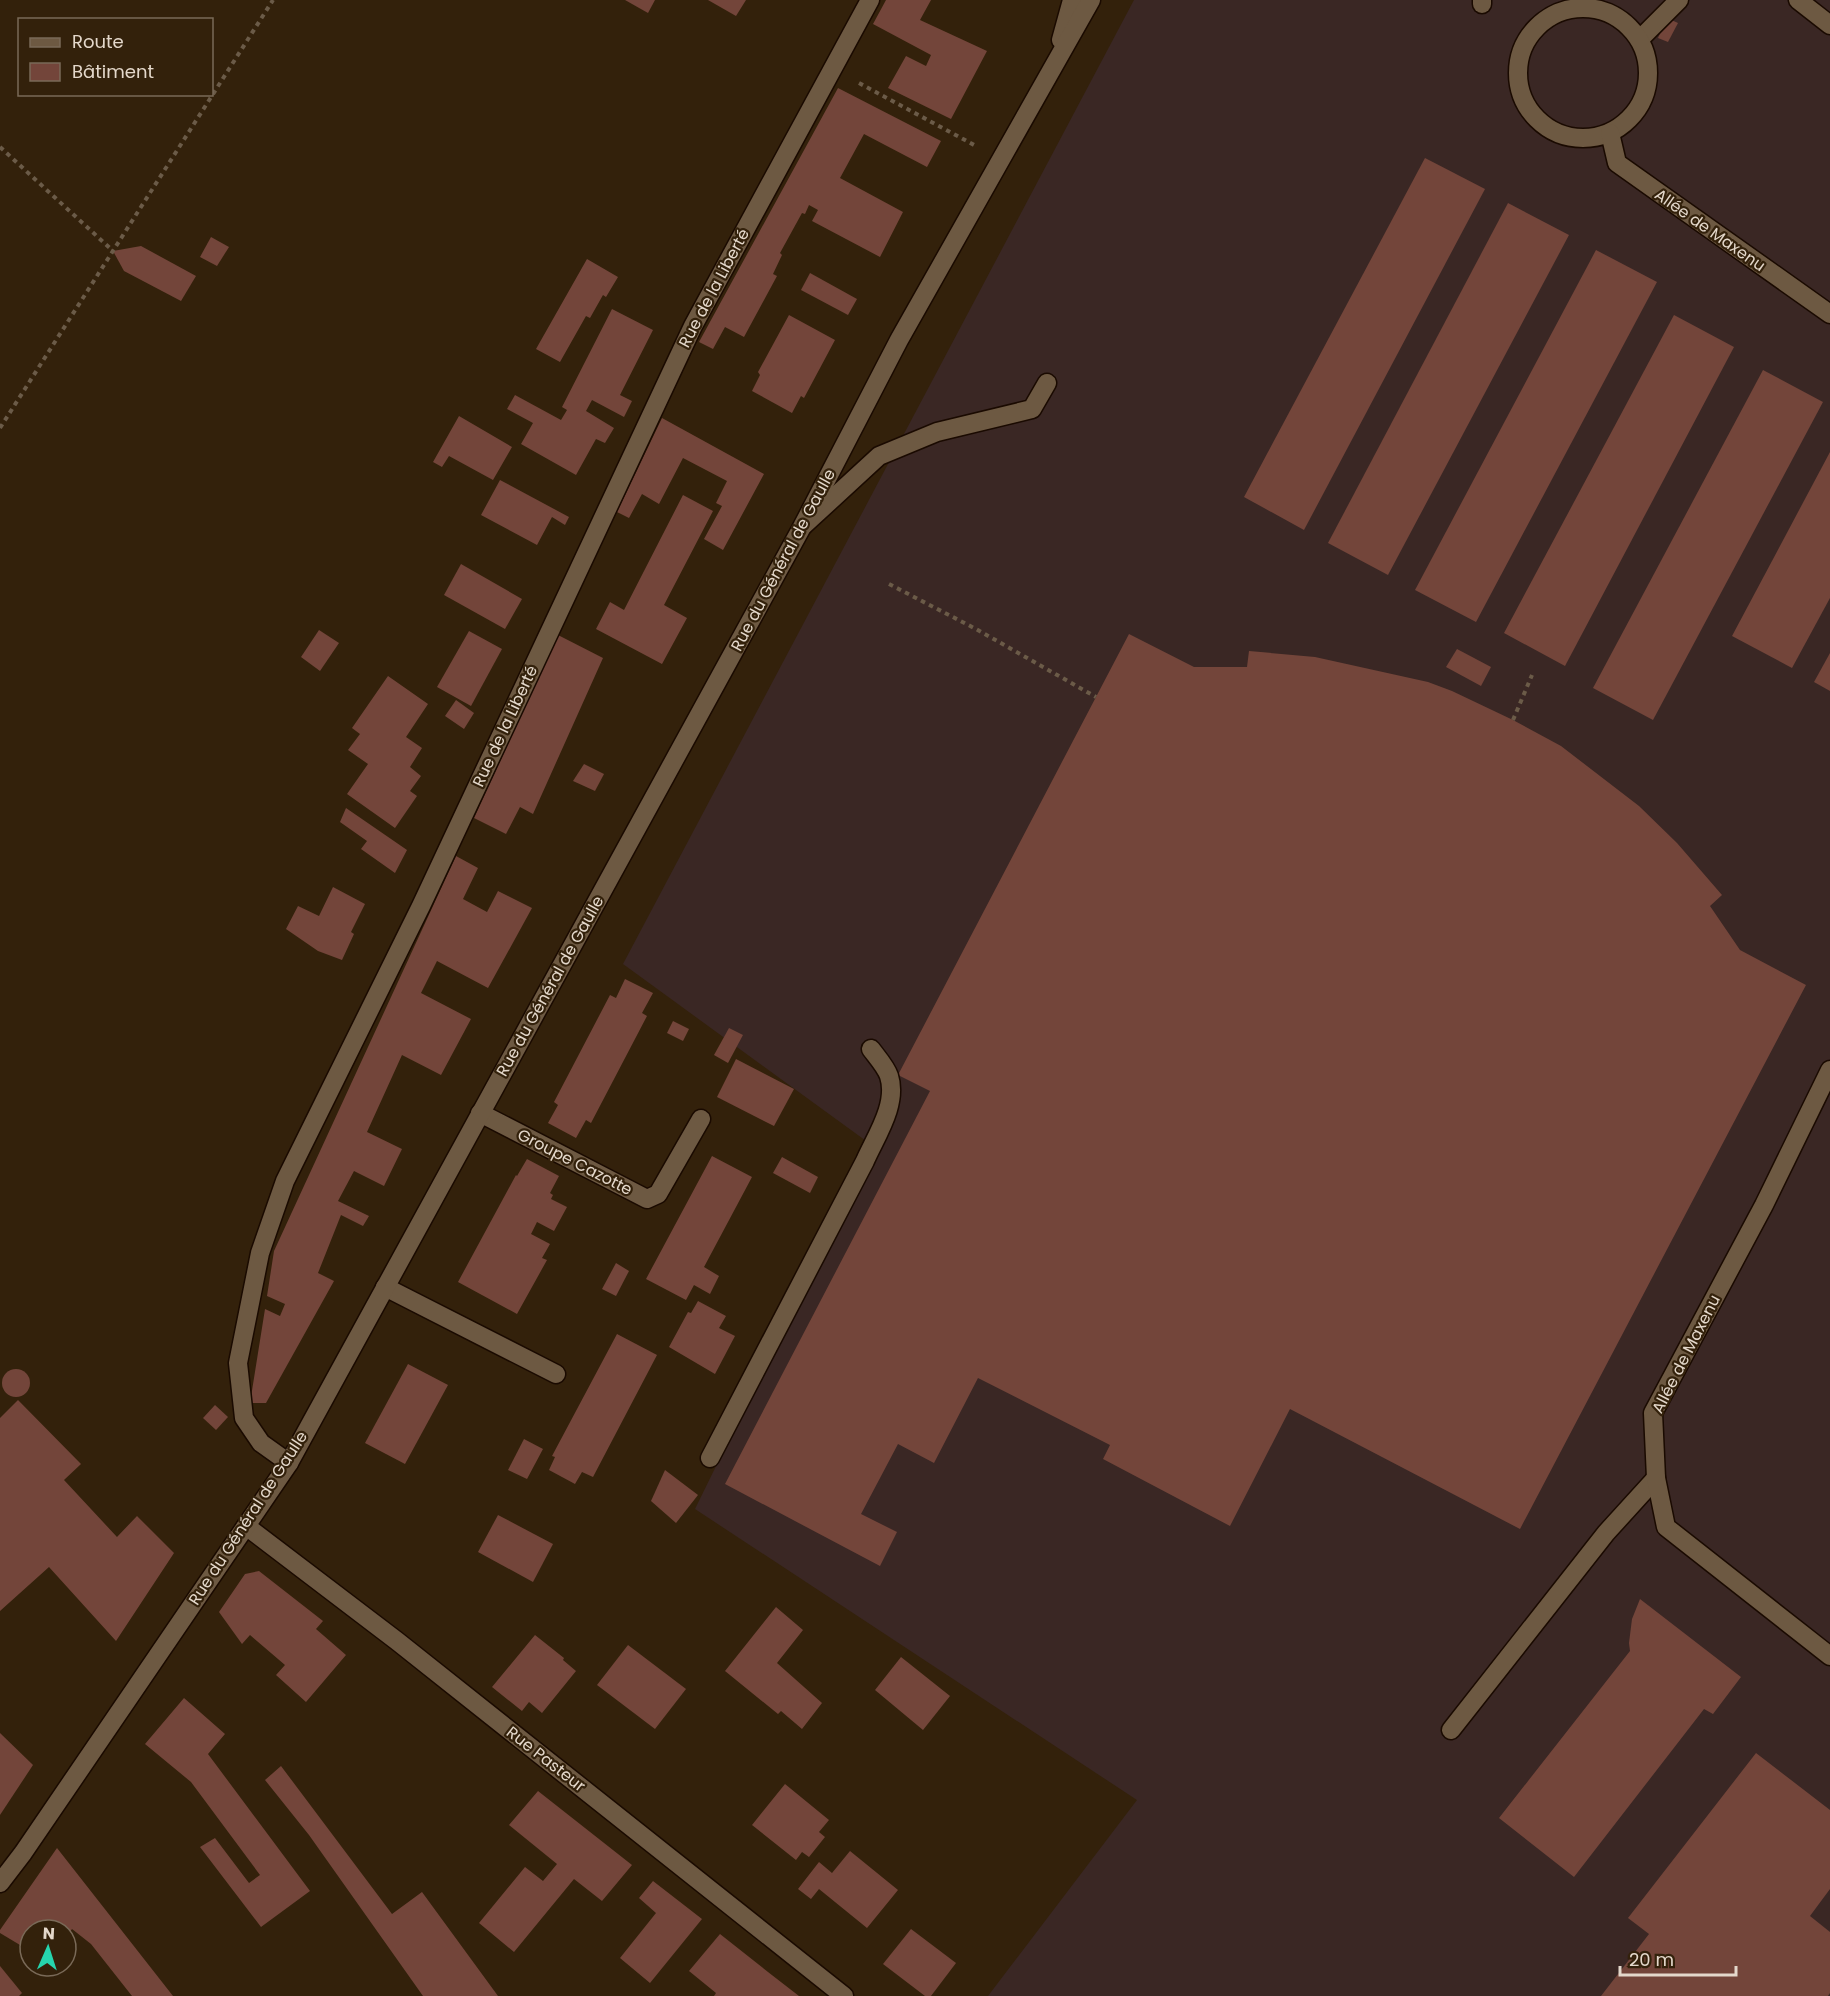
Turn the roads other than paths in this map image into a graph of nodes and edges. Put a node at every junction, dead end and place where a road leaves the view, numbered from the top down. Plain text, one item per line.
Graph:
1 (870, 0) edge
2 (1072, 0) edge
3 (1091, 0) edge
4 (1679, 0) edge
5 (1798, 0) edge
6 (1589, 4) edge
7 (1830, 25) edge
8 (1640, 39) junction
9 (1056, 62) junction
10 (1610, 133) junction
11 (1830, 314) edge
12 (1047, 383) dead end
13 (802, 527) junction
14 (871, 1049) dead end
15 (1830, 1070) edge
16 (480, 1113) junction
17 (701, 1119) dead end
18 (385, 1287) junction
19 (556, 1374) dead end
20 (710, 1458) dead end
21 (289, 1463) junction
22 (1656, 1478) junction
23 (246, 1526) junction
24 (1830, 1656) edge
25 (1451, 1730) dead end
26 (0, 1883) edge
27 (844, 1996) edge

1 - 21 street, Rue de la Liberté
2 - 9 street
3 - 9 street
4 - 8 street
5 - 7 street
6 - 8 street
6 - 10 street
8 - 10 street
9 - 13 street, Rue du Général de Gaulle
10 - 11 street, Allée de Maxenu
12 - 13 street
13 - 16 street, Rue du Général de Gaulle
14 - 20 street
15 - 22 street, Allée de Maxenu
16 - 17 street, Groupe Cazotte
16 - 18 street, Rue du Général de Gaulle
18 - 19 street
18 - 21 street, Rue du Général de Gaulle
21 - 23 street, Rue du Général de Gaulle
22 - 24 street, Allée de Maxenu
22 - 25 street
23 - 26 street, Rue du Général de Gaulle
23 - 27 street, Rue Pasteur

